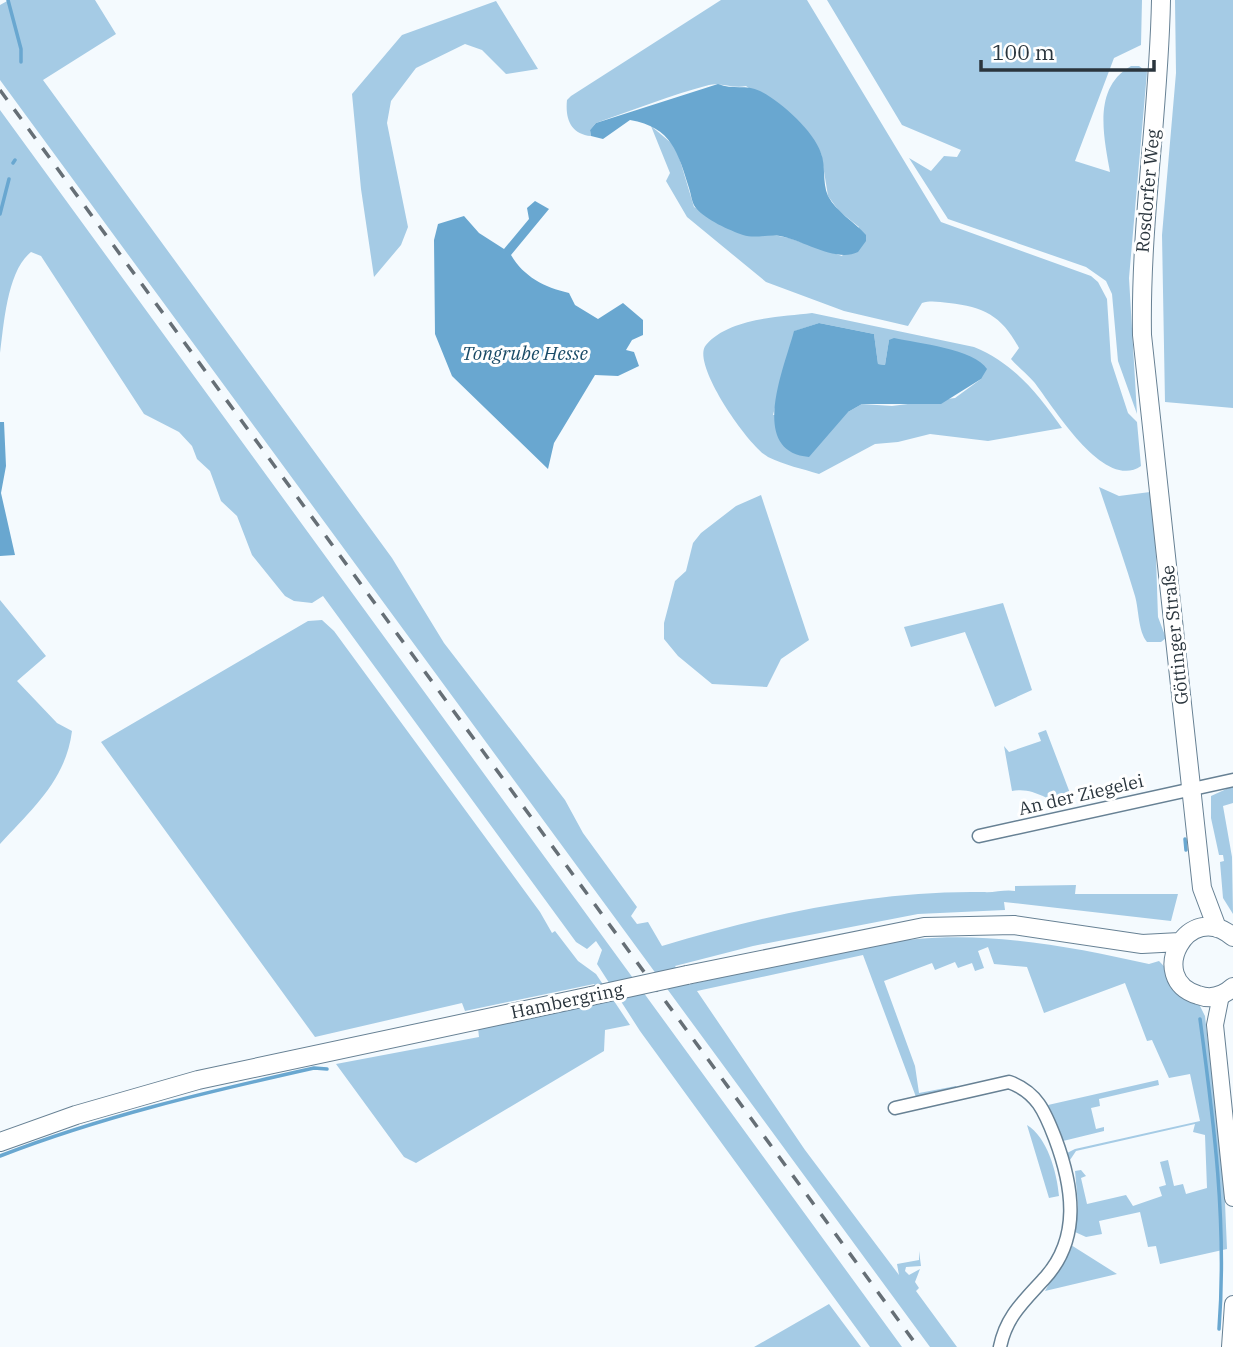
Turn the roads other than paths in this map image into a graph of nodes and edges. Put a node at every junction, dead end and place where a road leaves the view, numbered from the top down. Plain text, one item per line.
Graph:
1 (1161, 0) edge
2 (1146, 383) joint
3 (1233, 780) edge
4 (1191, 790) junction
5 (979, 836) dead end
6 (1202, 888) junction
7 (1196, 929) junction
8 (1225, 932) edge
9 (1180, 942) junction
10 (1142, 944) junction
11 (1173, 962) junction
12 (1227, 991) edge
13 (1201, 996) junction
14 (1215, 1025) junction
15 (895, 1108) dead end
16 (0, 1142) edge
17 (1233, 1198) edge
18 (1233, 1304) edge
19 (1000, 1347) edge
20 (1230, 1347) edge

1 - 2 main road, Rosdorfer Weg
2 - 4 main road, Göttinger Straße
3 - 4 street, An der Ziegelei
4 - 5 street, An der Ziegelei
4 - 6 main road, Göttinger Straße
6 - 7 main road, Göttinger Straße
6 - 8 main road, Göttinger Straße
7 - 8 main road, Göttinger Straße
7 - 9 main road
9 - 10 main road, Hambergring
9 - 11 main road
10 - 11 main road, Hambergring
10 - 16 main road, Hambergring, bridge
11 - 13 main road
12 - 13 main road
12 - 14 street
13 - 14 street
14 - 17 street
15 - 19 street
18 - 20 street

